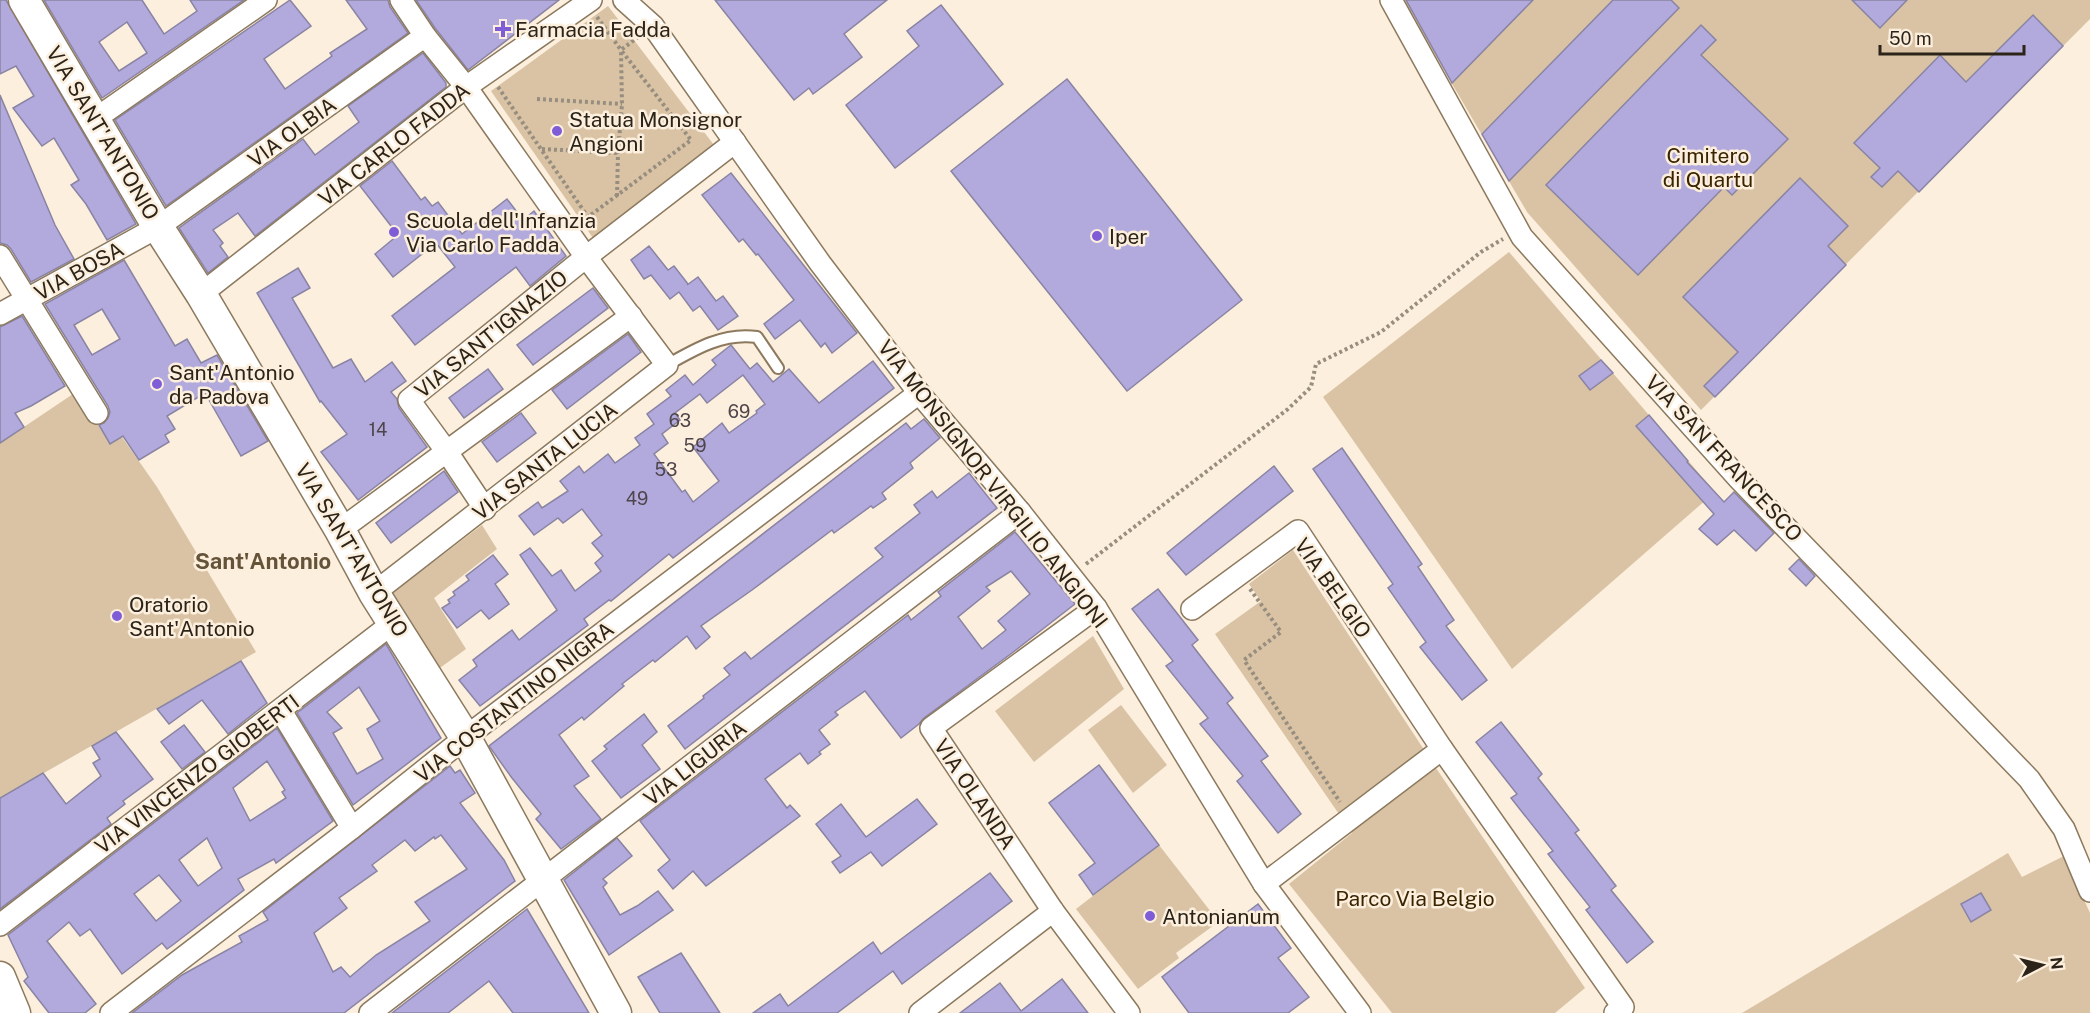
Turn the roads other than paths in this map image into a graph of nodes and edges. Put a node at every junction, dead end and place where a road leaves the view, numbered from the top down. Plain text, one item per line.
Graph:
1 (24, 0) edge
2 (400, 0) edge
3 (624, 0) edge
4 (1391, 0) edge
5 (260, 2) edge
6 (589, 2) edge
7 (425, 36) junction
8 (466, 87) junction
9 (95, 119) junction
10 (735, 142) junction
11 (158, 227) junction
12 (0, 256) edge
13 (586, 257) junction
14 (201, 294) junction
15 (28, 299) junction
16 (0, 314) edge
17 (631, 316) junction
18 (667, 365) junction
19 (778, 368) dead end
20 (919, 393) junction
21 (97, 413) dead end
22 (447, 452) junction
23 (485, 508) junction
24 (1020, 512) junction
25 (340, 530) junction
26 (374, 593) junction
27 (1096, 608) junction
28 (1192, 609) dead end
29 (393, 622) junction
30 (281, 711) junction
31 (465, 737) junction
32 (1442, 749) junction
33 (352, 828) junction
34 (543, 880) junction
35 (1264, 884) junction
36 (2090, 891) edge
37 (1053, 911) junction
38 (0, 925) edge
39 (0, 977) edge
40 (15, 1013) edge
41 (111, 1013) edge
42 (370, 1013) edge
43 (616, 1013) edge
44 (920, 1013) edge
45 (1129, 1013) edge
46 (1360, 1013) edge
47 (1615, 1013) edge

1 - 9 street, VIA SANT'ANTONIO
2 - 7 street
3 - 10 street, VIA MONSIGNOR VIRGILIO ANGIONI
4 - 36 street, VIA SAN FRANCESCO
5 - 9 street
6 - 8 street, VIA CARLO FADDA
7 - 8 street
7 - 11 street, VIA OLBIA
8 - 13 street
8 - 14 street, VIA CARLO FADDA
9 - 11 street, VIA SANT'ANTONIO
10 - 13 street, VIA SANT'IGNAZIO
10 - 20 street, VIA MONSIGNOR VIRGILIO ANGIONI
11 - 14 street, VIA SANT'ANTONIO
11 - 15 street, VIA BOSA
12 - 15 street
13 - 17 street
13 - 22 street, VIA SANT'IGNAZIO
14 - 25 street, VIA SANT'ANTONIO
15 - 16 street, VIA BOSA
15 - 21 street
17 - 18 street
17 - 22 street
18 - 19 lane
18 - 23 street, VIA SANTA LUCIA
20 - 24 street, VIA MONSIGNOR VIRGILIO ANGIONI
20 - 31 street, VIA COSTANTINO NIGRA
22 - 23 street, VIA SANT'IGNAZIO
22 - 25 street
23 - 26 street, VIA SANTA LUCIA
24 - 27 street, VIA MONSIGNOR VIRGILIO ANGIONI
24 - 34 street, VIA LIGURIA
25 - 26 street, VIA SANT'ANTONIO
26 - 29 street, VIA SANT'ANTONIO
27 - 35 street, VIA MONSIGNOR VIRGILIO ANGIONI
27 - 37 street, VIA OLANDA
28 - 32 street, VIA BELGIO
29 - 30 street, VIA VINCENZO GIOBERTI
29 - 31 street, VIA SANT'ANTONIO
30 - 33 street
30 - 38 street, VIA VINCENZO GIOBERTI
31 - 33 street, VIA COSTANTINO NIGRA
31 - 34 street, VIA SANT'ANTONIO
32 - 35 street
32 - 47 street, VIA BELGIO
33 - 41 street, VIA COSTANTINO NIGRA
34 - 42 street, VIA LIGURIA
34 - 43 street, VIA SANT'ANTONIO
35 - 46 street, VIA MONSIGNOR VIRGILIO ANGIONI
37 - 44 street
37 - 45 street, VIA OLANDA
39 - 40 street

